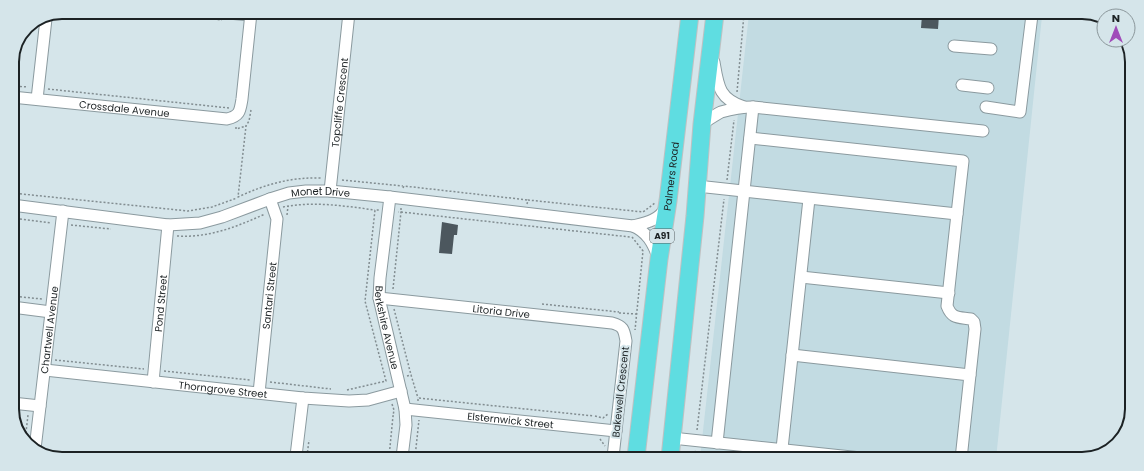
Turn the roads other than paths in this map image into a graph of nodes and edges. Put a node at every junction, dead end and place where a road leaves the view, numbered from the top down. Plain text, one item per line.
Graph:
1 (250, 19) edge
2 (348, 19) edge
3 (688, 19) edge
4 (714, 19) edge
5 (1032, 19) edge
6 (46, 22) edge
7 (712, 44) junction
8 (954, 46) dead end
9 (991, 49) dead end
10 (962, 85) dead end
11 (988, 88) dead end
12 (19, 97) edge
13 (37, 100) junction
14 (742, 107) junction
15 (986, 107) dead end
16 (702, 124) junction
17 (983, 131) dead end
18 (750, 138) junction
19 (697, 186) junction
20 (330, 192) junction
21 (744, 192) junction
22 (390, 197) junction
23 (270, 199) junction
24 (809, 199) junction
25 (668, 201) junction
26 (19, 206) edge
27 (63, 211) junction
28 (957, 214) junction
29 (168, 224) junction
30 (633, 226) junction
31 (659, 259) junction
32 (801, 277) junction
33 (949, 293) junction
34 (379, 298) junction
35 (19, 309) edge
36 (51, 312) junction
37 (623, 328) joint
38 (792, 356) junction
39 (45, 370) junction
40 (970, 375) junction
41 (153, 382) junction
42 (401, 391) junction
43 (259, 393) junction
44 (303, 398) junction
45 (19, 404) edge
46 (40, 406) junction
47 (405, 409) junction
48 (616, 431) junction
49 (672, 438) junction
50 (36, 443) edge
51 (717, 443) junction
52 (296, 452) edge
53 (403, 452) edge
54 (610, 452) edge
55 (637, 452) edge
56 (671, 452) edge
57 (769, 452) edge
58 (781, 452) edge
59 (962, 452) edge

1 - 13 street, Crossdale Avenue
2 - 20 street, Topcliffe Crescent
3 - 25 highway, Palmers Road / A91
4 - 7 highway
5 - 15 street
6 - 13 street
7 - 14 street
7 - 16 highway
8 - 9 street
10 - 11 street
12 - 13 street, Crossdale Avenue
14 - 16 street
14 - 17 street
14 - 18 street
16 - 19 highway
18 - 21 street
18 - 28 street
19 - 21 street
19 - 49 highway
20 - 22 street, Monet Drive
20 - 23 street, Monet Drive
21 - 24 street
21 - 51 street
22 - 30 street, Monet Drive
22 - 34 street, Berkshire Avenue
23 - 29 street, Monet Drive
23 - 43 street, Santari Street
24 - 28 street
24 - 32 street
25 - 30 street, Monet Drive
25 - 31 highway, Palmers Road / A91
26 - 27 street, Monet Drive
27 - 29 street, Monet Drive
27 - 36 street, Chartwell Avenue
28 - 33 street
29 - 41 street, Pond Street
30 - 31 street, Monet Drive
31 - 55 highway, Palmers Road / A91
32 - 33 street
32 - 38 street
33 - 40 street
34 - 37 street, Litoria Drive
34 - 42 street, Berkshire Avenue
35 - 36 street
36 - 39 street, Chartwell Avenue
37 - 48 street, Bakewell Crescent
38 - 40 street
38 - 58 street
39 - 41 street, Thorngrove Street
39 - 46 street, Chartwell Avenue
40 - 59 street
41 - 43 street, Thorngrove Street
42 - 44 street, Thorngrove Street
42 - 47 street, Berkshire Avenue
43 - 44 street, Thorngrove Street
44 - 52 street
45 - 46 street
46 - 50 street, Chartwell Avenue
47 - 48 street, Elsternwick Street
47 - 53 street, Berkshire Avenue
48 - 54 street, Bakewell Crescent
49 - 51 street
49 - 56 highway
51 - 57 street

